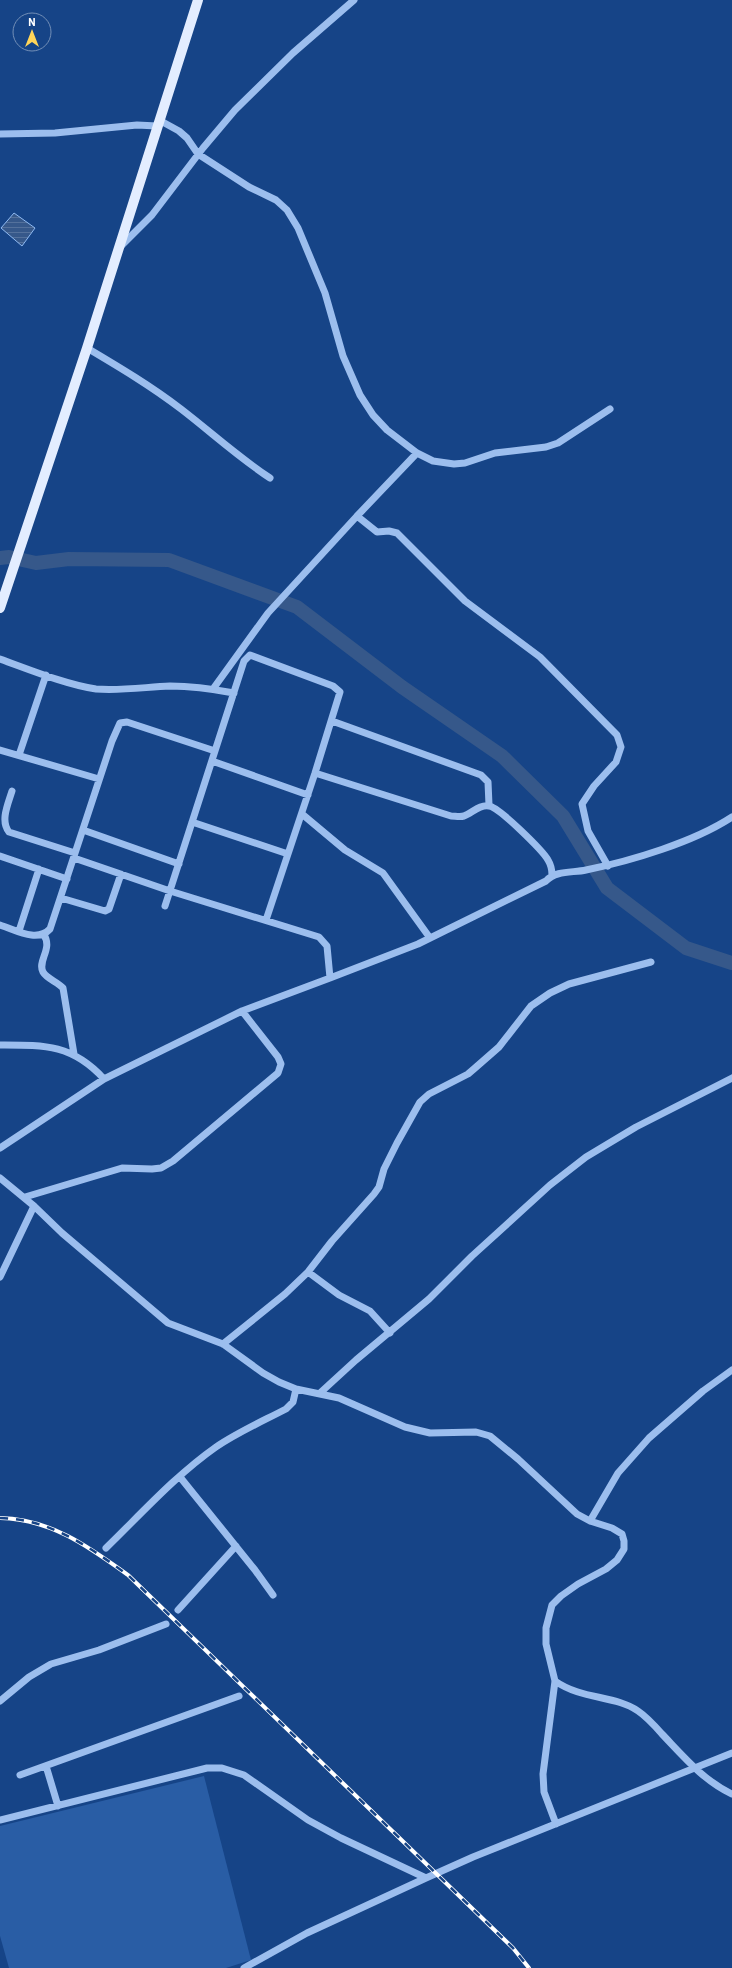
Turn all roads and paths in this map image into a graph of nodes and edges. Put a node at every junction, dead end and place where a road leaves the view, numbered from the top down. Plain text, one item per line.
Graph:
1 (198, 0) edge
2 (354, 0) edge
3 (158, 123) junction
4 (0, 134) edge
5 (198, 154) junction
6 (118, 249) junction
7 (87, 348) junction
8 (610, 408) dead end
9 (417, 454) junction
10 (270, 478) dead end
11 (357, 516) junction
12 (3, 585) edge
13 (0, 608) edge
14 (0, 659) edge
15 (46, 675) junction
16 (213, 689) junction
17 (234, 693) junction
18 (332, 721) junction
19 (0, 750) edge
20 (215, 751) junction
21 (19, 755) junction
22 (212, 761) junction
23 (315, 773) junction
24 (100, 779) junction
25 (12, 791) dead end
26 (308, 795) junction
27 (489, 806) junction
28 (302, 814) junction
29 (732, 817) edge
30 (192, 822) junction
31 (83, 830) junction
32 (288, 854) junction
33 (0, 856) edge
34 (75, 856) junction
35 (178, 864) junction
36 (608, 866) junction
37 (39, 869) junction
38 (122, 874) junction
39 (552, 875) junction
40 (67, 879) junction
41 (170, 891) junction
42 (61, 898) junction
43 (165, 906) dead end
44 (266, 920) junction
45 (0, 925) edge
46 (19, 931) junction
47 (44, 935) junction
48 (430, 938) junction
49 (651, 962) dead end
50 (330, 978) junction
51 (242, 1011) junction
52 (0, 1045) edge
53 (74, 1054) junction
54 (732, 1078) edge
55 (104, 1079) junction
56 (0, 1148) edge
57 (0, 1178) edge
58 (25, 1197) junction
59 (34, 1206) junction
60 (308, 1272) junction
61 (0, 1277) edge
62 (390, 1333) junction
63 (223, 1344) junction
64 (732, 1370) edge
65 (296, 1388) junction
66 (320, 1393) junction
67 (180, 1477) junction
68 (590, 1521) junction
69 (236, 1546) junction
70 (106, 1548) dead end
71 (273, 1595) dead end
72 (178, 1610) dead end
73 (166, 1624) dead end
74 (555, 1681) junction
75 (239, 1696) dead end
76 (0, 1701) edge
77 (732, 1753) edge
78 (46, 1766) junction
79 (695, 1769) junction
80 (20, 1775) dead end
81 (732, 1794) edge
82 (58, 1806) junction
83 (0, 1820) edge
84 (556, 1824) junction
85 (426, 1878) junction
86 (244, 1968) edge

1 - 3 main road
2 - 5 street
3 - 4 street
3 - 5 street
3 - 6 main road
5 - 6 street
5 - 9 street
6 - 7 main road
7 - 10 street
7 - 12 main road
8 - 9 street
9 - 11 street
11 - 16 street
11 - 36 street
12 - 13 main road
14 - 15 street
15 - 16 street
15 - 21 street
16 - 17 street
17 - 18 street
17 - 20 street
18 - 23 street
18 - 27 street
19 - 21 street
20 - 22 street
20 - 24 street
21 - 24 street
22 - 26 street
22 - 30 street
23 - 26 street
23 - 27 street
24 - 31 street
25 - 34 street
26 - 28 street
27 - 39 street
28 - 32 street
28 - 48 street
29 - 36 street
30 - 32 street
30 - 35 street
31 - 34 street
31 - 35 street
32 - 44 street
33 - 37 street
34 - 38 street
34 - 40 street
35 - 41 street
36 - 39 street
37 - 40 street
37 - 46 street
38 - 41 street
38 - 42 street
39 - 48 street
40 - 42 street
41 - 43 street
41 - 44 street
42 - 47 street
44 - 50 street
45 - 46 street
46 - 47 street
47 - 53 street
48 - 50 street
49 - 60 street
50 - 51 street
51 - 55 street
51 - 58 street
52 - 53 street
53 - 55 street
54 - 62 street
55 - 56 street
57 - 58 street
58 - 59 street
59 - 61 street
59 - 63 street
60 - 62 street
60 - 63 street
62 - 66 street
63 - 65 street
64 - 68 street
65 - 66 street
65 - 67 street
66 - 68 street
67 - 69 street
67 - 70 street
68 - 74 street
69 - 71 street
69 - 72 street
73 - 76 street
74 - 79 street
74 - 84 street
75 - 78 street
77 - 79 street
78 - 80 street
78 - 82 street
79 - 81 street
79 - 84 street
82 - 83 street
82 - 85 street
84 - 85 street
85 - 86 street

